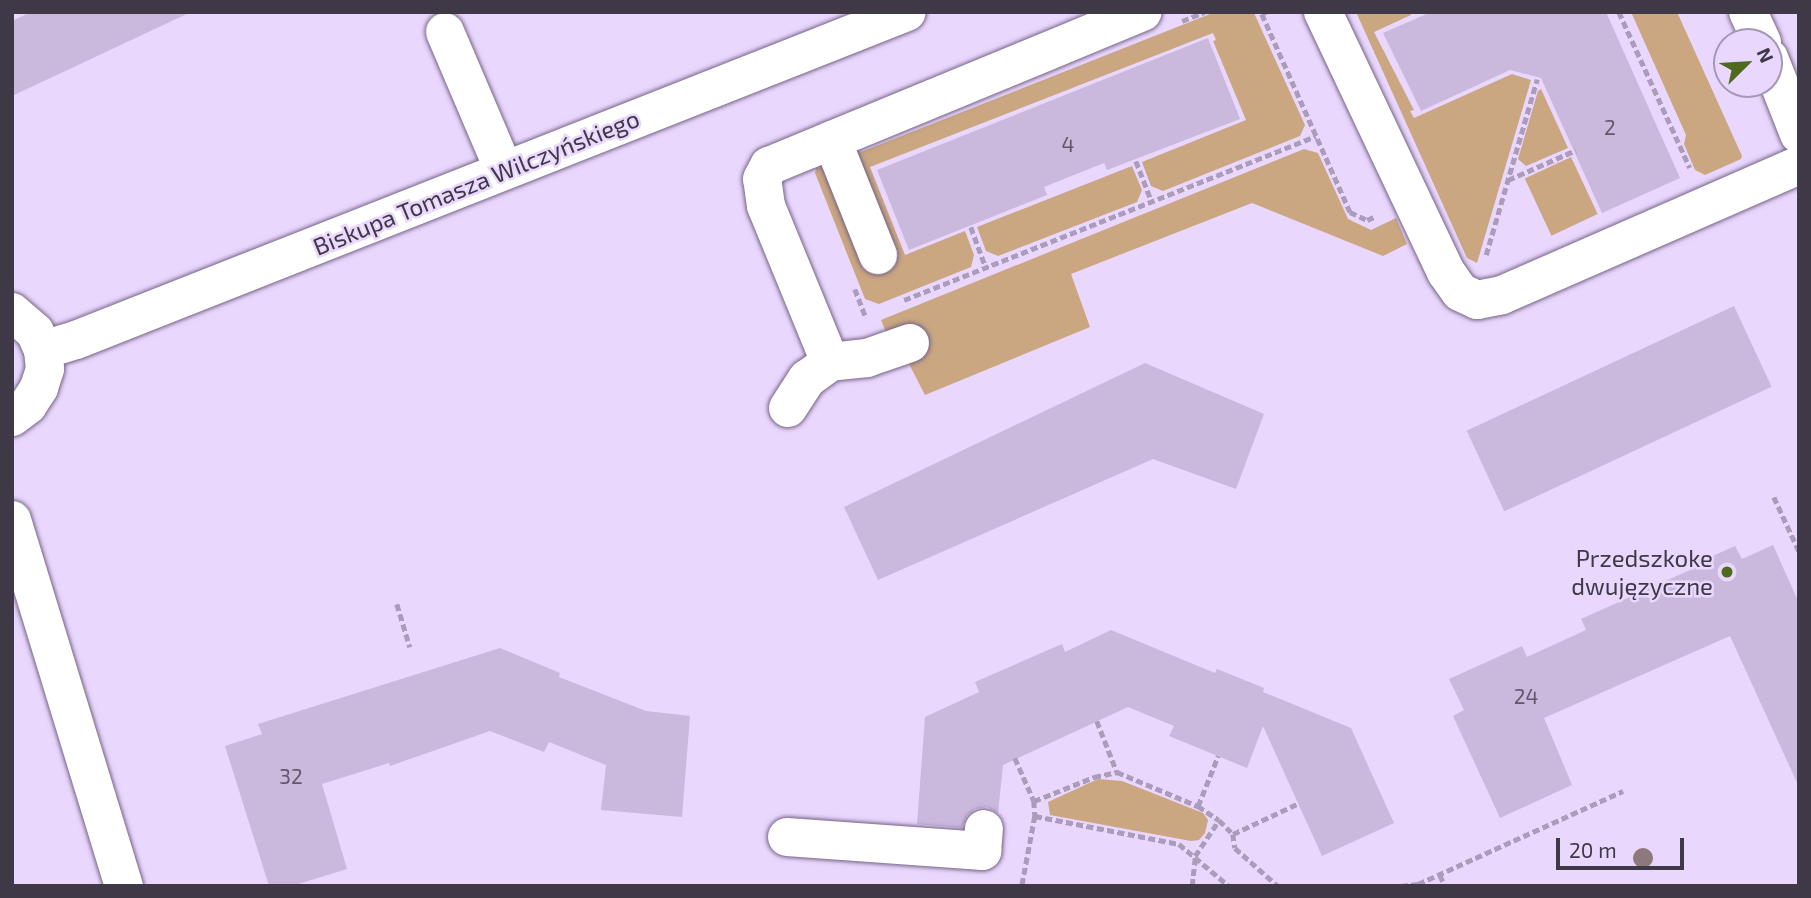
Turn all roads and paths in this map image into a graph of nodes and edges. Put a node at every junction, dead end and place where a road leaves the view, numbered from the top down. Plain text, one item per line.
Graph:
1 (908, 12) edge
2 (1204, 12) edge
3 (1323, 12) edge
4 (1619, 12) edge
5 (1748, 12) edge
6 (1264, 13) edge
7 (1161, 17) edge
8 (1755, 28) edge
9 (445, 32) dead end
10 (1537, 79) dead end
11 (1783, 93) edge
12 (1799, 134) edge
13 (1316, 136) junction
14 (832, 140) junction
15 (1576, 150) dead end
16 (1136, 160) dead end
17 (1799, 165) edge
18 (504, 170) junction
19 (1691, 170) dead end
20 (1507, 181) junction
21 (1152, 202) junction
22 (1414, 202) junction
23 (971, 227) dead end
24 (1485, 259) dead end
25 (864, 267) joint
26 (986, 268) junction
27 (902, 301) dead end
28 (878, 311) dead end
29 (12, 312) edge
30 (866, 316) junction
31 (895, 348) joint
32 (43, 350) junction
33 (830, 362) junction
34 (788, 408) dead end
35 (12, 416) edge
36 (1774, 497) dead end
37 (12, 520) edge
38 (1799, 551) edge
39 (397, 604) dead end
40 (410, 647) dead end
41 (1097, 721) dead end
42 (1218, 756) dead end
43 (1015, 758) dead end
44 (1117, 772) junction
45 (1623, 790) dead end
46 (1034, 802) junction
47 (1297, 804) dead end
48 (1198, 806) junction
49 (1035, 816) junction
50 (1219, 820) junction
51 (984, 829) dead end
52 (1233, 834) junction
53 (787, 837) dead end
54 (1195, 856) junction
55 (1440, 874) junction
56 (1419, 885) edge
57 (124, 886) edge
58 (1022, 886) edge
59 (1192, 886) edge
60 (1229, 886) edge
61 (1278, 886) edge
62 (1401, 886) edge
63 (1445, 886) edge

1 - 18 street, Biskupa Tomasza Wilczyńskiego
2 - 7 path
3 - 22 street
4 - 19 path
5 - 8 street
6 - 13 path
7 - 14 street
9 - 18 street
10 - 20 path
11 - 12 street
13 - 21 path
13 - 22 path
14 - 25 street
14 - 33 street
15 - 20 path
16 - 21 path
17 - 22 street
18 - 32 street, Biskupa Tomasza Wilczyńskiego
20 - 24 path
21 - 26 path
23 - 26 path
25 - 30 path
26 - 27 path
28 - 30 path
29 - 32 street
30 - 31 path
31 - 33 street
32 - 35 street
33 - 34 street
36 - 38 path
37 - 57 street
39 - 40 path
41 - 44 path
42 - 48 path
43 - 46 path
44 - 46 path
44 - 48 path
45 - 55 path
46 - 49 path
47 - 52 path
48 - 50 path
49 - 54 path
49 - 58 path
50 - 52 path
50 - 54 path
51 - 53 street
52 - 61 path
54 - 59 path
54 - 60 path
55 - 56 path
55 - 63 path
56 - 62 path

